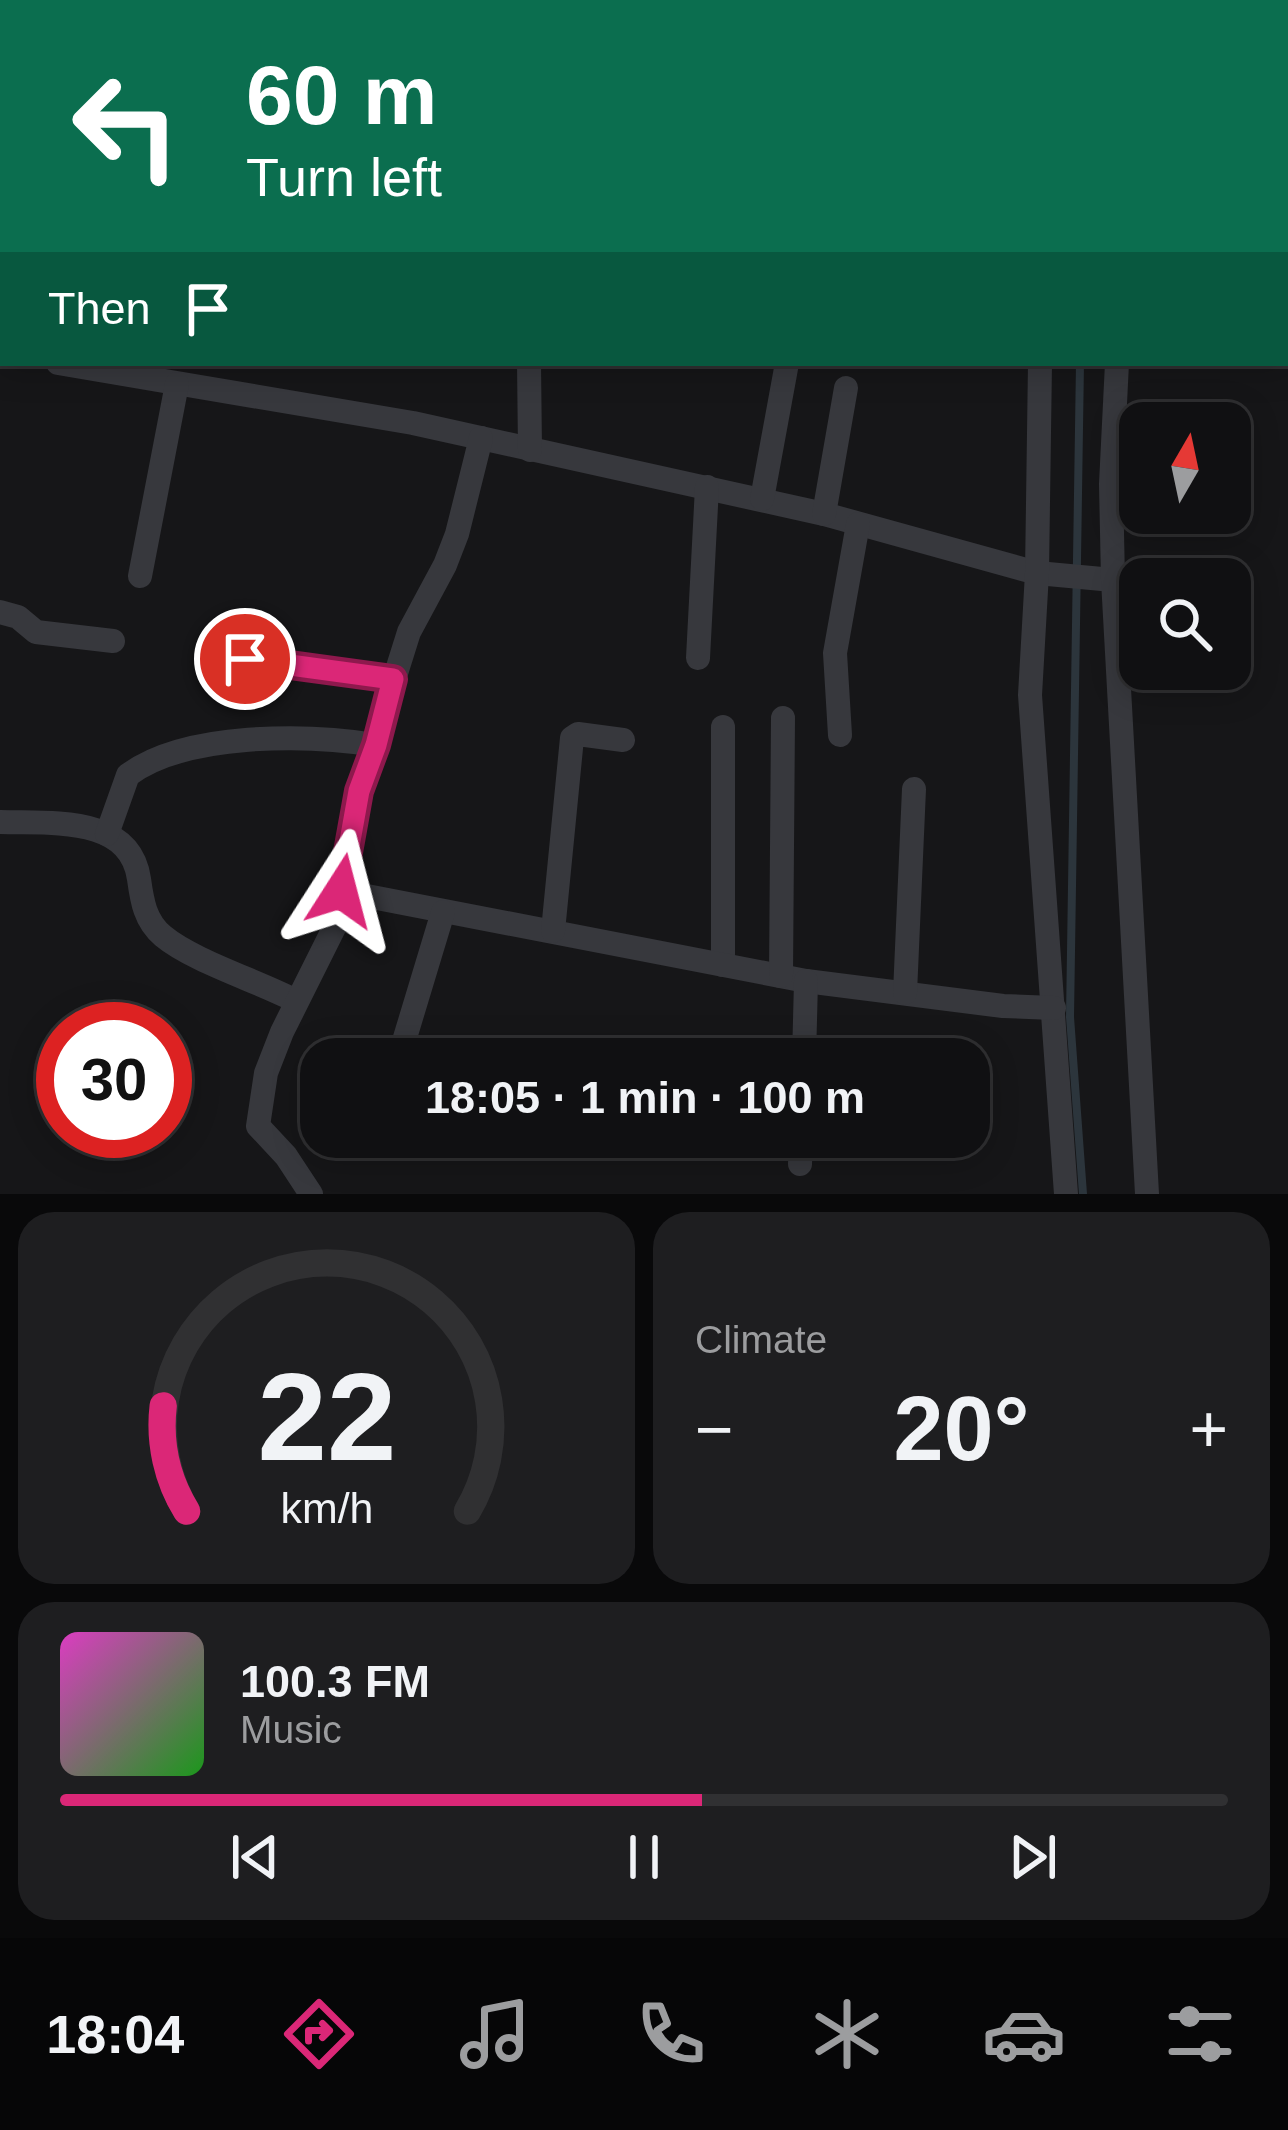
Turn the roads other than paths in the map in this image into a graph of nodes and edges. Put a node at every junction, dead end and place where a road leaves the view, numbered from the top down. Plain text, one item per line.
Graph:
1 (76, 366) edge
2 (529, 366) edge
3 (787, 366) edge
4 (1040, 366) edge
5 (1117, 366) edge
6 (177, 383) junction
7 (846, 388) dead end
8 (481, 438) junction
9 (530, 450) junction
10 (707, 487) junction
11 (762, 499) junction
12 (824, 514) junction
13 (858, 524) junction
14 (1041, 574) junction
15 (140, 576) dead end
16 (1107, 579) junction
17 (0, 612) edge
18 (113, 641) dead end
19 (698, 658) dead end
20 (245, 659) dead end
21 (393, 679) junction
22 (783, 718) dead end
23 (723, 727) dead end
24 (840, 735) dead end
25 (623, 740) dead end
26 (376, 745) junction
27 (914, 789) dead end
28 (0, 822) edge
29 (107, 834) junction
30 (341, 891) junction
31 (442, 912) junction
32 (554, 932) junction
33 (723, 964) junction
34 (794, 978) junction
35 (905, 993) junction
36 (296, 1001) junction
37 (1054, 1008) junction
38 (405, 1038) edge
39 (801, 1038) edge
40 (800, 1158) edge
41 (800, 1164) dead end
42 (310, 1194) edge
43 (1066, 1194) edge
44 (1147, 1194) edge

1 - 6 street
2 - 9 street
3 - 11 street
4 - 14 street
5 - 16 street
6 - 8 street
6 - 15 street
7 - 12 street
8 - 9 street
8 - 21 street
9 - 10 street
10 - 11 street
10 - 19 street
11 - 12 street
12 - 13 street
13 - 14 street
13 - 24 street
14 - 16 street
14 - 37 street
16 - 44 street
17 - 18 street
20 - 21 street
21 - 26 street
22 - 34 street
23 - 33 street
25 - 32 street
26 - 29 street
26 - 30 street
27 - 35 street
28 - 29 street
29 - 36 street
30 - 31 street
30 - 36 street
31 - 32 street
31 - 38 street
32 - 33 street
33 - 34 street
34 - 35 street
34 - 39 street
35 - 37 street
36 - 42 street
37 - 43 street
40 - 41 street

